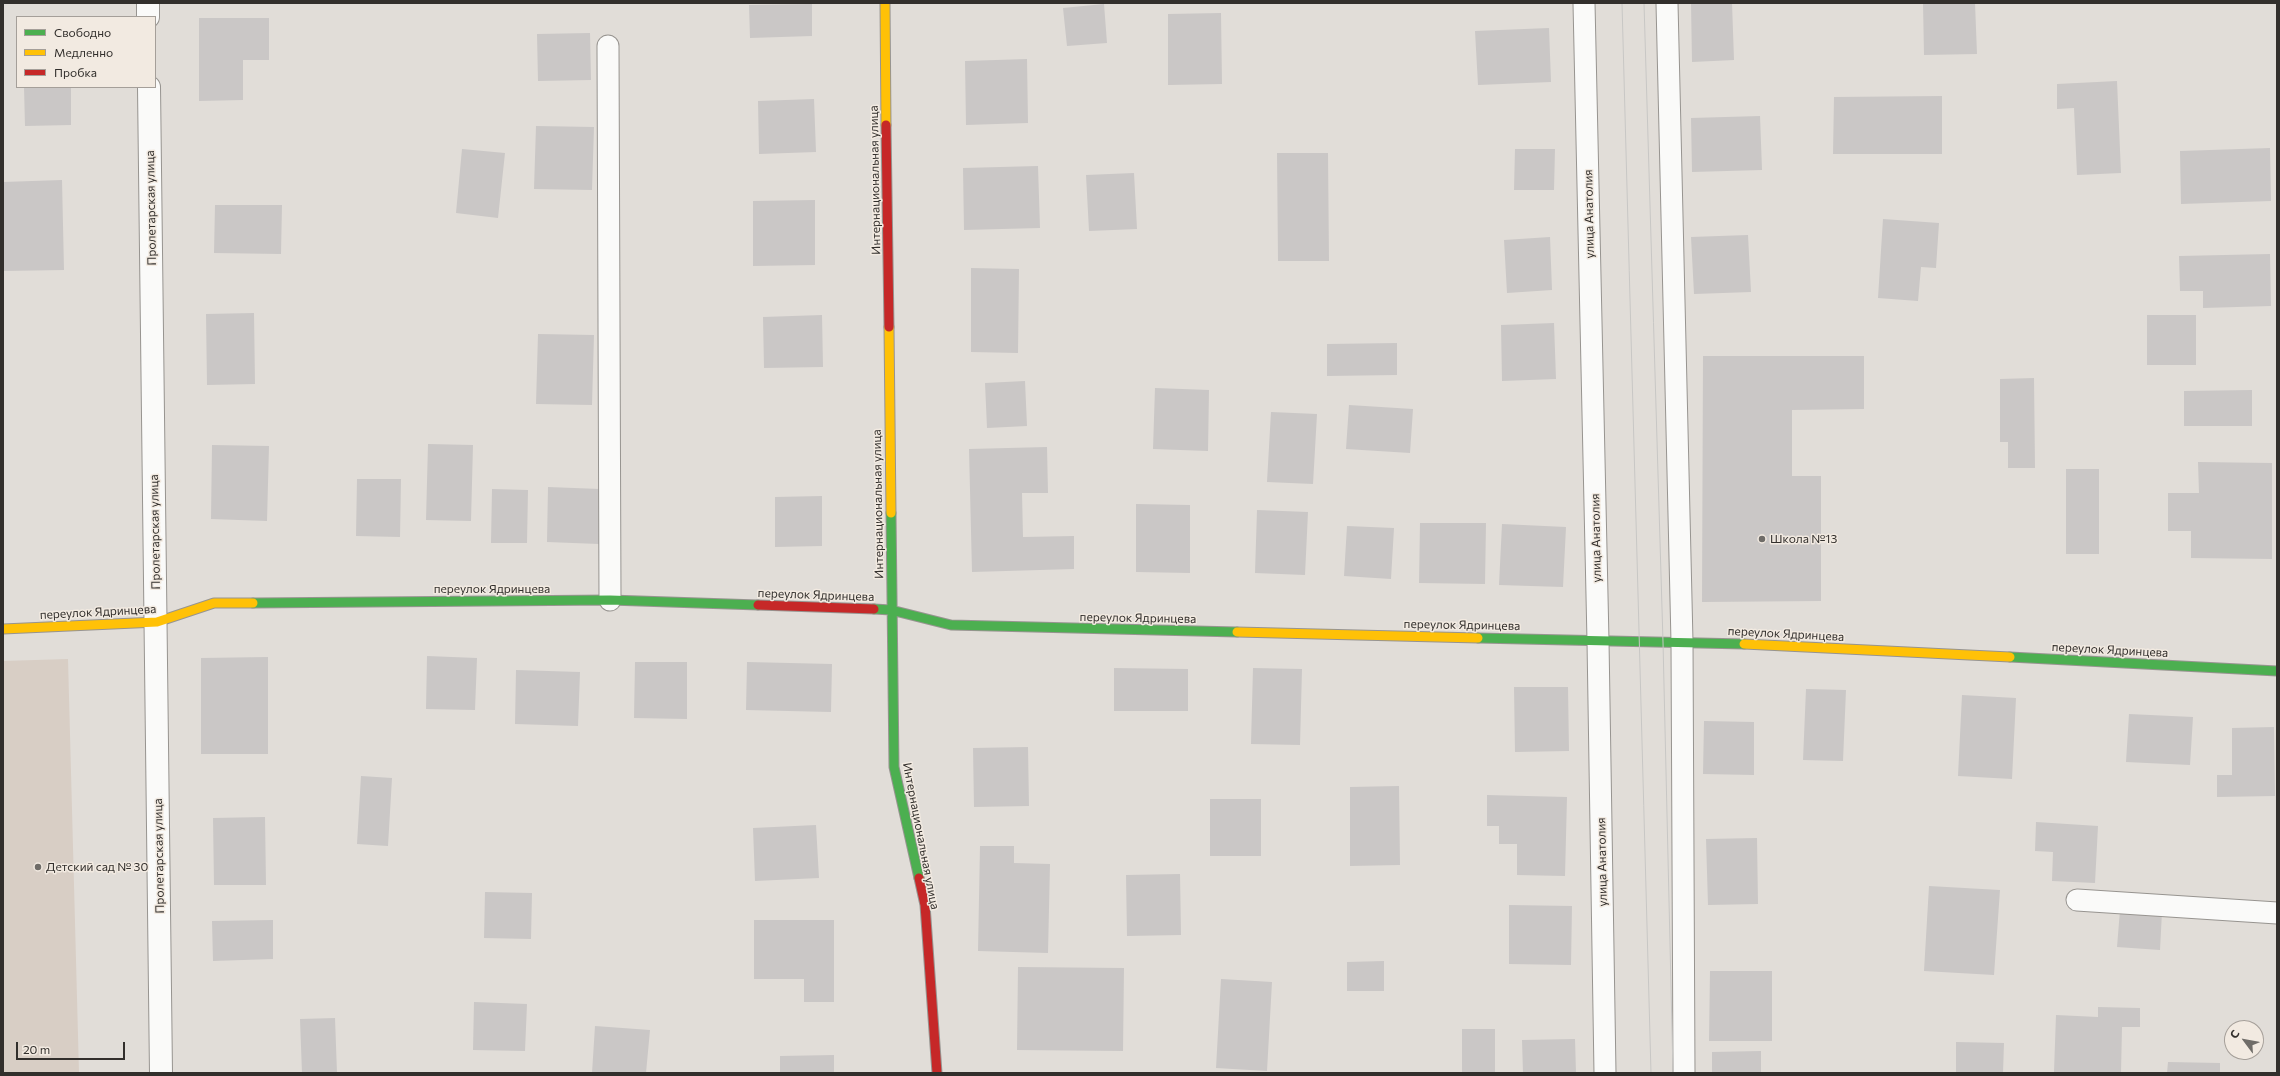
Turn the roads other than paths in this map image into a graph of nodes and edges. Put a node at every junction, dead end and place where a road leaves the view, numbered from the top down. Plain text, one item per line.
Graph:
1 (148, 3) edge
2 (886, 3) edge
3 (1584, 3) edge
4 (1666, 3) edge
5 (148, 16) edge
6 (608, 46) dead end
7 (149, 88) edge
8 (610, 600) junction
9 (892, 610) junction
10 (157, 622) junction
11 (3, 629) edge
12 (1598, 641) junction
13 (1682, 642) junction
14 (2277, 671) edge
15 (2077, 900) dead end
16 (2277, 913) edge
17 (161, 1073) edge
18 (937, 1073) edge
19 (1605, 1073) edge
20 (1684, 1073) edge

1 - 5 street
2 - 9 street, Интернациональная улица
3 - 12 lane, улица Анатолия
4 - 13 lane
6 - 8 lane
7 - 10 street, Пролетарская улица
8 - 9 street, переулок Ядринцева
8 - 10 street, переулок Ядринцева
9 - 12 street, переулок Ядринцева
9 - 18 street, Интернациональная улица
10 - 11 street, переулок Ядринцева
10 - 17 street, Пролетарская улица
12 - 13 street, переулок Ядринцева
12 - 19 lane, улица Анатолия
13 - 14 street, переулок Ядринцева
13 - 20 lane
15 - 16 lane

